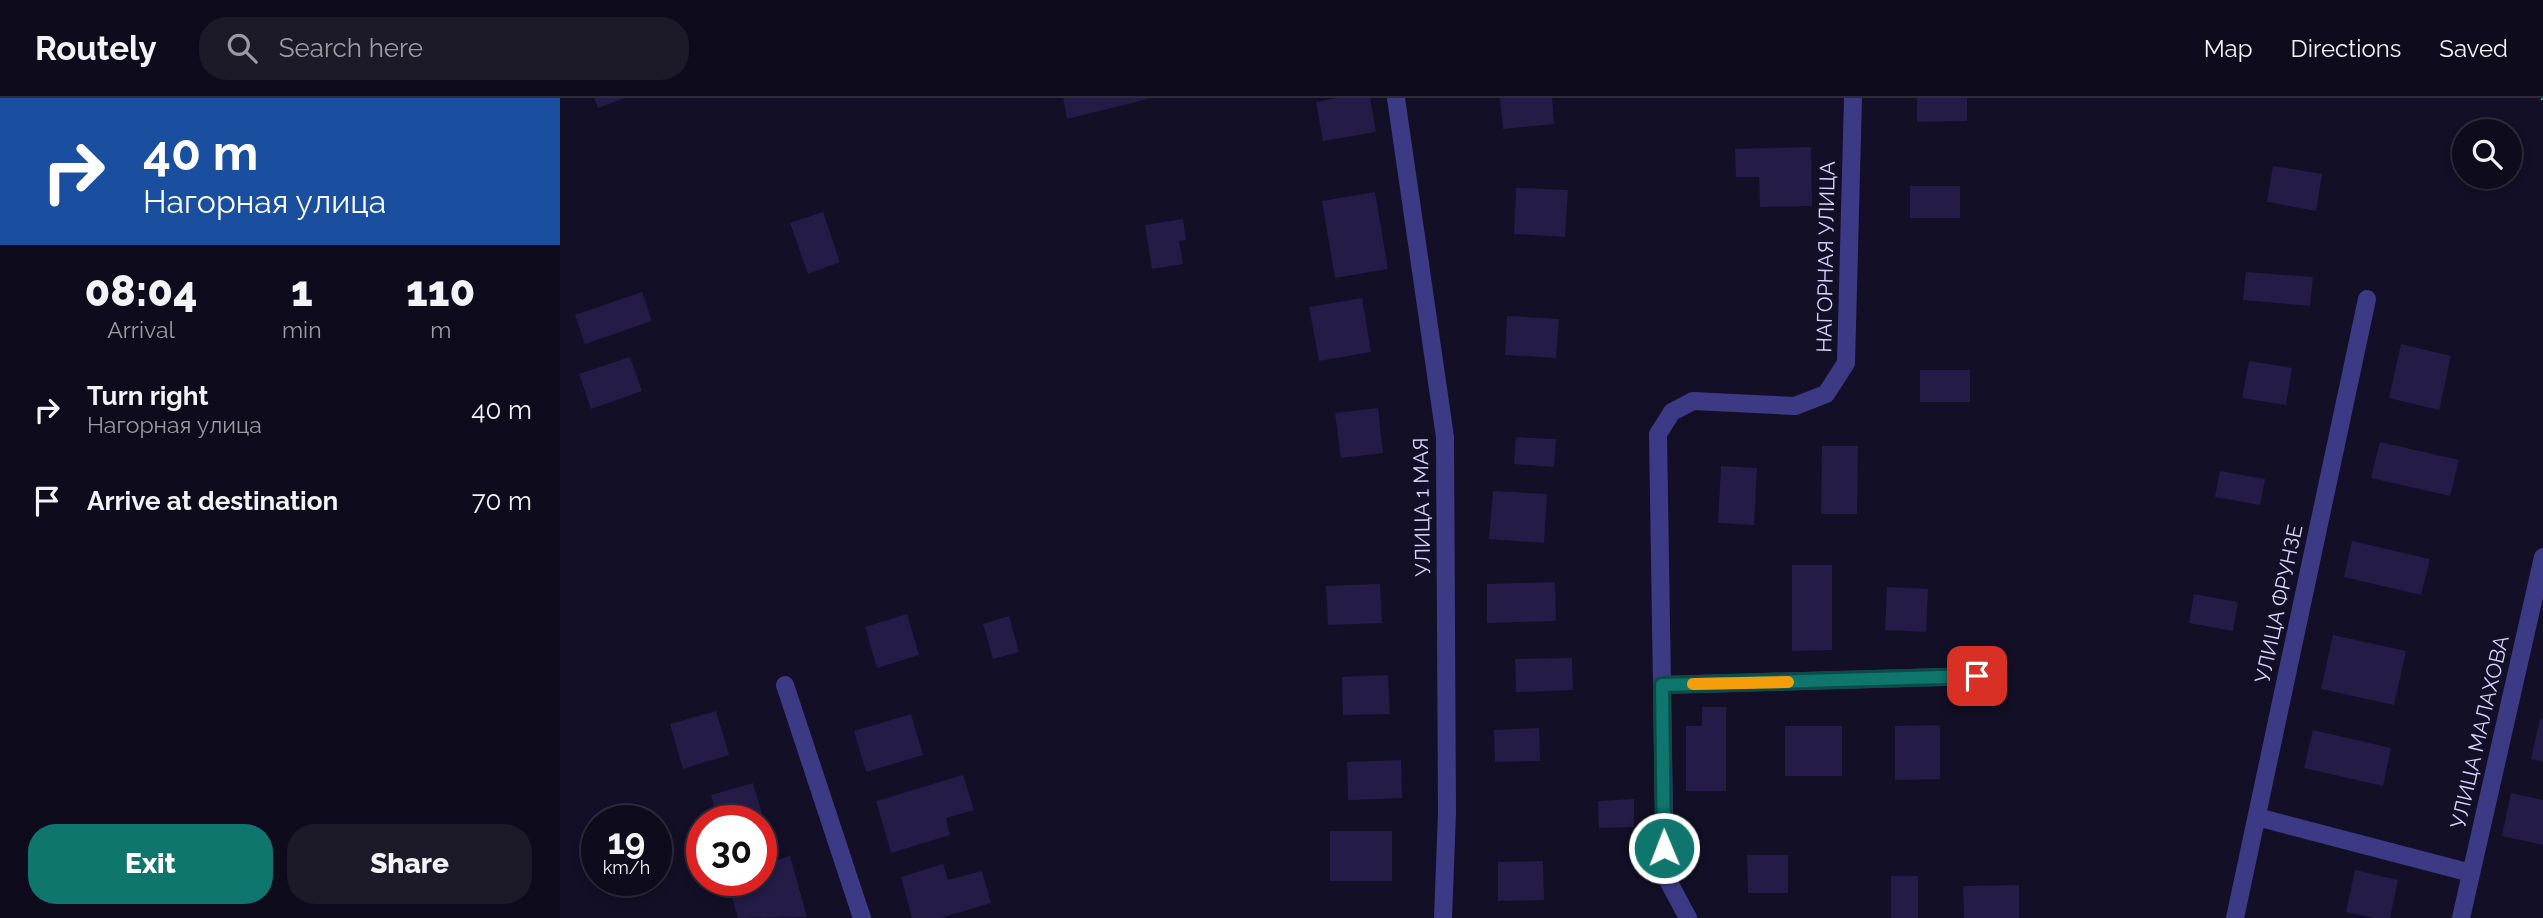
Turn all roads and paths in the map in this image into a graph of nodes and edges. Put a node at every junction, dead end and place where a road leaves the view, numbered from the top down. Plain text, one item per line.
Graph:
1 (1396, 98) edge
2 (1853, 98) edge
3 (2367, 299) dead end
4 (2543, 557) edge
5 (1977, 676) dead end
6 (785, 685) dead end
7 (1662, 685) junction
8 (2257, 817) junction
9 (2471, 873) junction
10 (862, 918) edge
11 (1443, 918) edge
12 (1688, 918) edge
13 (2235, 918) edge
14 (2461, 918) edge

1 - 11 street, УЛИЦА 1 МАЯ
2 - 7 street, НАГОРНАЯ УЛИЦА
3 - 8 street, УЛИЦА ФРУНЗЕ
4 - 9 street, УЛИЦА МАЛАХОВА
5 - 7 street
6 - 10 street
7 - 12 street, НАГОРНАЯ УЛИЦА
8 - 9 street
8 - 13 street, УЛИЦА ФРУНЗЕ
9 - 14 street, УЛИЦА МАЛАХОВА

